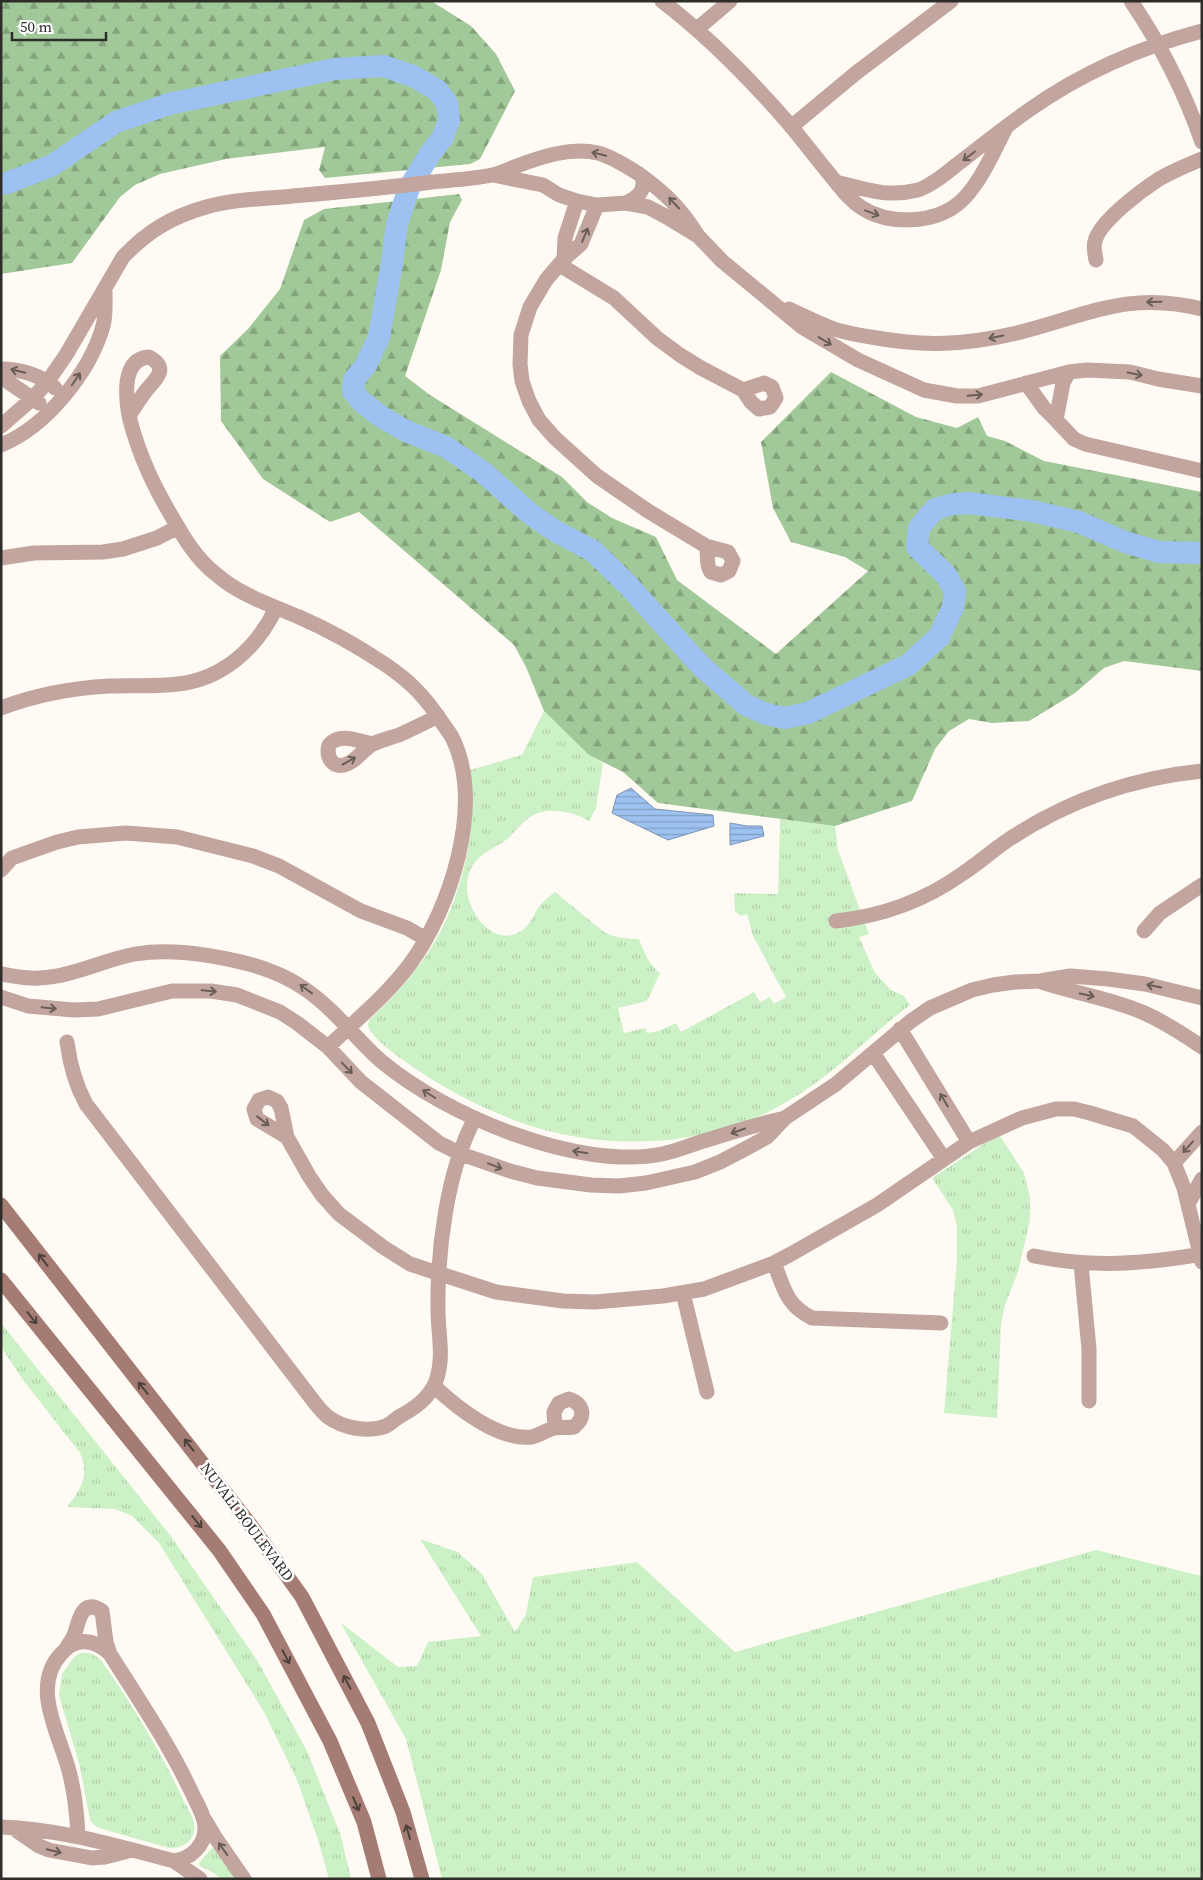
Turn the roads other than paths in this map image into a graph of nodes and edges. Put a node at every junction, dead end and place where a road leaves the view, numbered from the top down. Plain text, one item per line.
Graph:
1 (662, 1) edge
2 (730, 1) edge
3 (951, 1) edge
4 (1130, 1) edge
5 (697, 29) junction
6 (1202, 31) edge
7 (1157, 45) junction
8 (1008, 126) junction
9 (791, 127) junction
10 (1202, 142) edge
11 (550, 155) junction
12 (1202, 159) edge
13 (493, 175) junction
14 (642, 176) junction
15 (836, 182) junction
16 (543, 185) junction
17 (577, 201) junction
18 (626, 203) junction
19 (596, 205) junction
20 (698, 236) junction
21 (1096, 260) dead end
22 (562, 262) junction
23 (105, 291) junction
24 (772, 302) junction
25 (1202, 308) edge
26 (1, 369) edge
27 (1069, 372) junction
28 (1, 377) edge
29 (48, 381) junction
30 (1026, 383) junction
31 (1202, 386) edge
32 (743, 390) dead end
33 (64, 395) junction
34 (33, 398) junction
35 (49, 412) junction
36 (129, 416) dead end
37 (1056, 420) junction
38 (1, 426) edge
39 (1, 445) edge
40 (1202, 471) edge
41 (178, 527) junction
42 (706, 546) dead end
43 (1, 558) edge
44 (276, 608) junction
45 (1, 708) edge
46 (438, 716) junction
47 (372, 744) dead end
48 (1202, 770) edge
49 (1, 870) edge
50 (1202, 885) edge
51 (836, 921) dead end
52 (1144, 931) dead end
53 (426, 939) junction
54 (1, 974) edge
55 (1040, 982) junction
56 (1, 998) edge
57 (1202, 998) edge
58 (348, 1028) junction
59 (900, 1029) junction
60 (67, 1042) dead end
61 (328, 1047) junction
62 (1202, 1047) edge
63 (873, 1053) junction
64 (475, 1118) junction
65 (785, 1118) junction
66 (1202, 1132) edge
67 (287, 1137) dead end
68 (969, 1142) junction
69 (461, 1154) junction
70 (944, 1159) junction
71 (1174, 1163) junction
72 (1202, 1179) edge
73 (1188, 1204) junction
74 (1, 1205) edge
75 (1034, 1256) dead end
76 (1201, 1257) edge
77 (774, 1263) junction
78 (1081, 1264) junction
79 (438, 1274) junction
80 (1, 1280) edge
81 (683, 1294) junction
82 (941, 1323) dead end
83 (434, 1386) junction
84 (707, 1392) dead end
85 (1088, 1401) dead end
86 (555, 1428) dead end
87 (67, 1647) junction
88 (110, 1654) junction
89 (204, 1818) junction
90 (7, 1827) edge
91 (78, 1836) junction
92 (134, 1850) junction
93 (174, 1861) junction
94 (200, 1879) edge
95 (244, 1879) edge
96 (379, 1879) edge
97 (422, 1879) edge

1 - 5 street
2 - 5 street
3 - 9 street
4 - 7 street
5 - 9 street
6 - 7 street
7 - 8 street
7 - 10 street
8 -> 15 street
15 -> 8 street
9 - 15 street
11 - 13 street
14 -> 11 street
11 - 16 street
12 - 21 street
13 - 16 street
13 - 23 street
14 - 18 street
20 -> 14 street
16 - 17 street
17 - 19 street
17 - 22 street
18 - 19 street
18 - 20 street
22 -> 19 street
20 - 24 street
22 - 32 street
22 - 42 street
23 - 29 street
33 -> 23 street
25 -> 24 street
24 -> 30 street
29 -> 26 street
27 - 30 street
27 -> 31 street
27 - 37 street
28 - 34 street
29 - 33 street
29 - 34 street
30 - 37 street
33 - 35 street
34 - 35 street
34 - 38 street
35 - 39 street
36 - 41 street
37 - 40 street
41 - 43 street
41 - 44 street
44 - 45 street
44 - 46 street
46 - 47 street
46 - 53 street
48 - 51 street
49 - 53 street
50 - 52 street
53 - 58 street
58 -> 54 street
57 -> 55 street
55 - 59 street
55 -> 62 street
56 -> 61 street
58 - 61 street
64 -> 58 street
59 - 63 street
68 -> 59 street
60 - 83 street
61 -> 69 street
63 - 65 street
63 - 70 street
65 -> 64 street
64 - 69 street
69 -> 65 street
66 -> 71 street
67 - 79 street
68 - 70 street
68 - 71 street
69 - 79 street
70 - 77 street
71 - 73 street
72 - 73 street
73 - 76 street
97 -> 74 main road, NUVALI BOULEVARD
75 - 78 street
76 - 78 street
77 - 81 street
77 - 82 street
78 - 85 street
79 - 81 street
79 - 83 street
80 -> 96 main road
81 - 84 street
83 - 86 street
87 - 88 street
87 - 88 street
87 - 91 street
88 - 89 street
89 - 93 street
95 -> 89 street
90 - 91 street
90 -> 92 street
91 - 92 street
92 - 93 street
93 - 94 street

